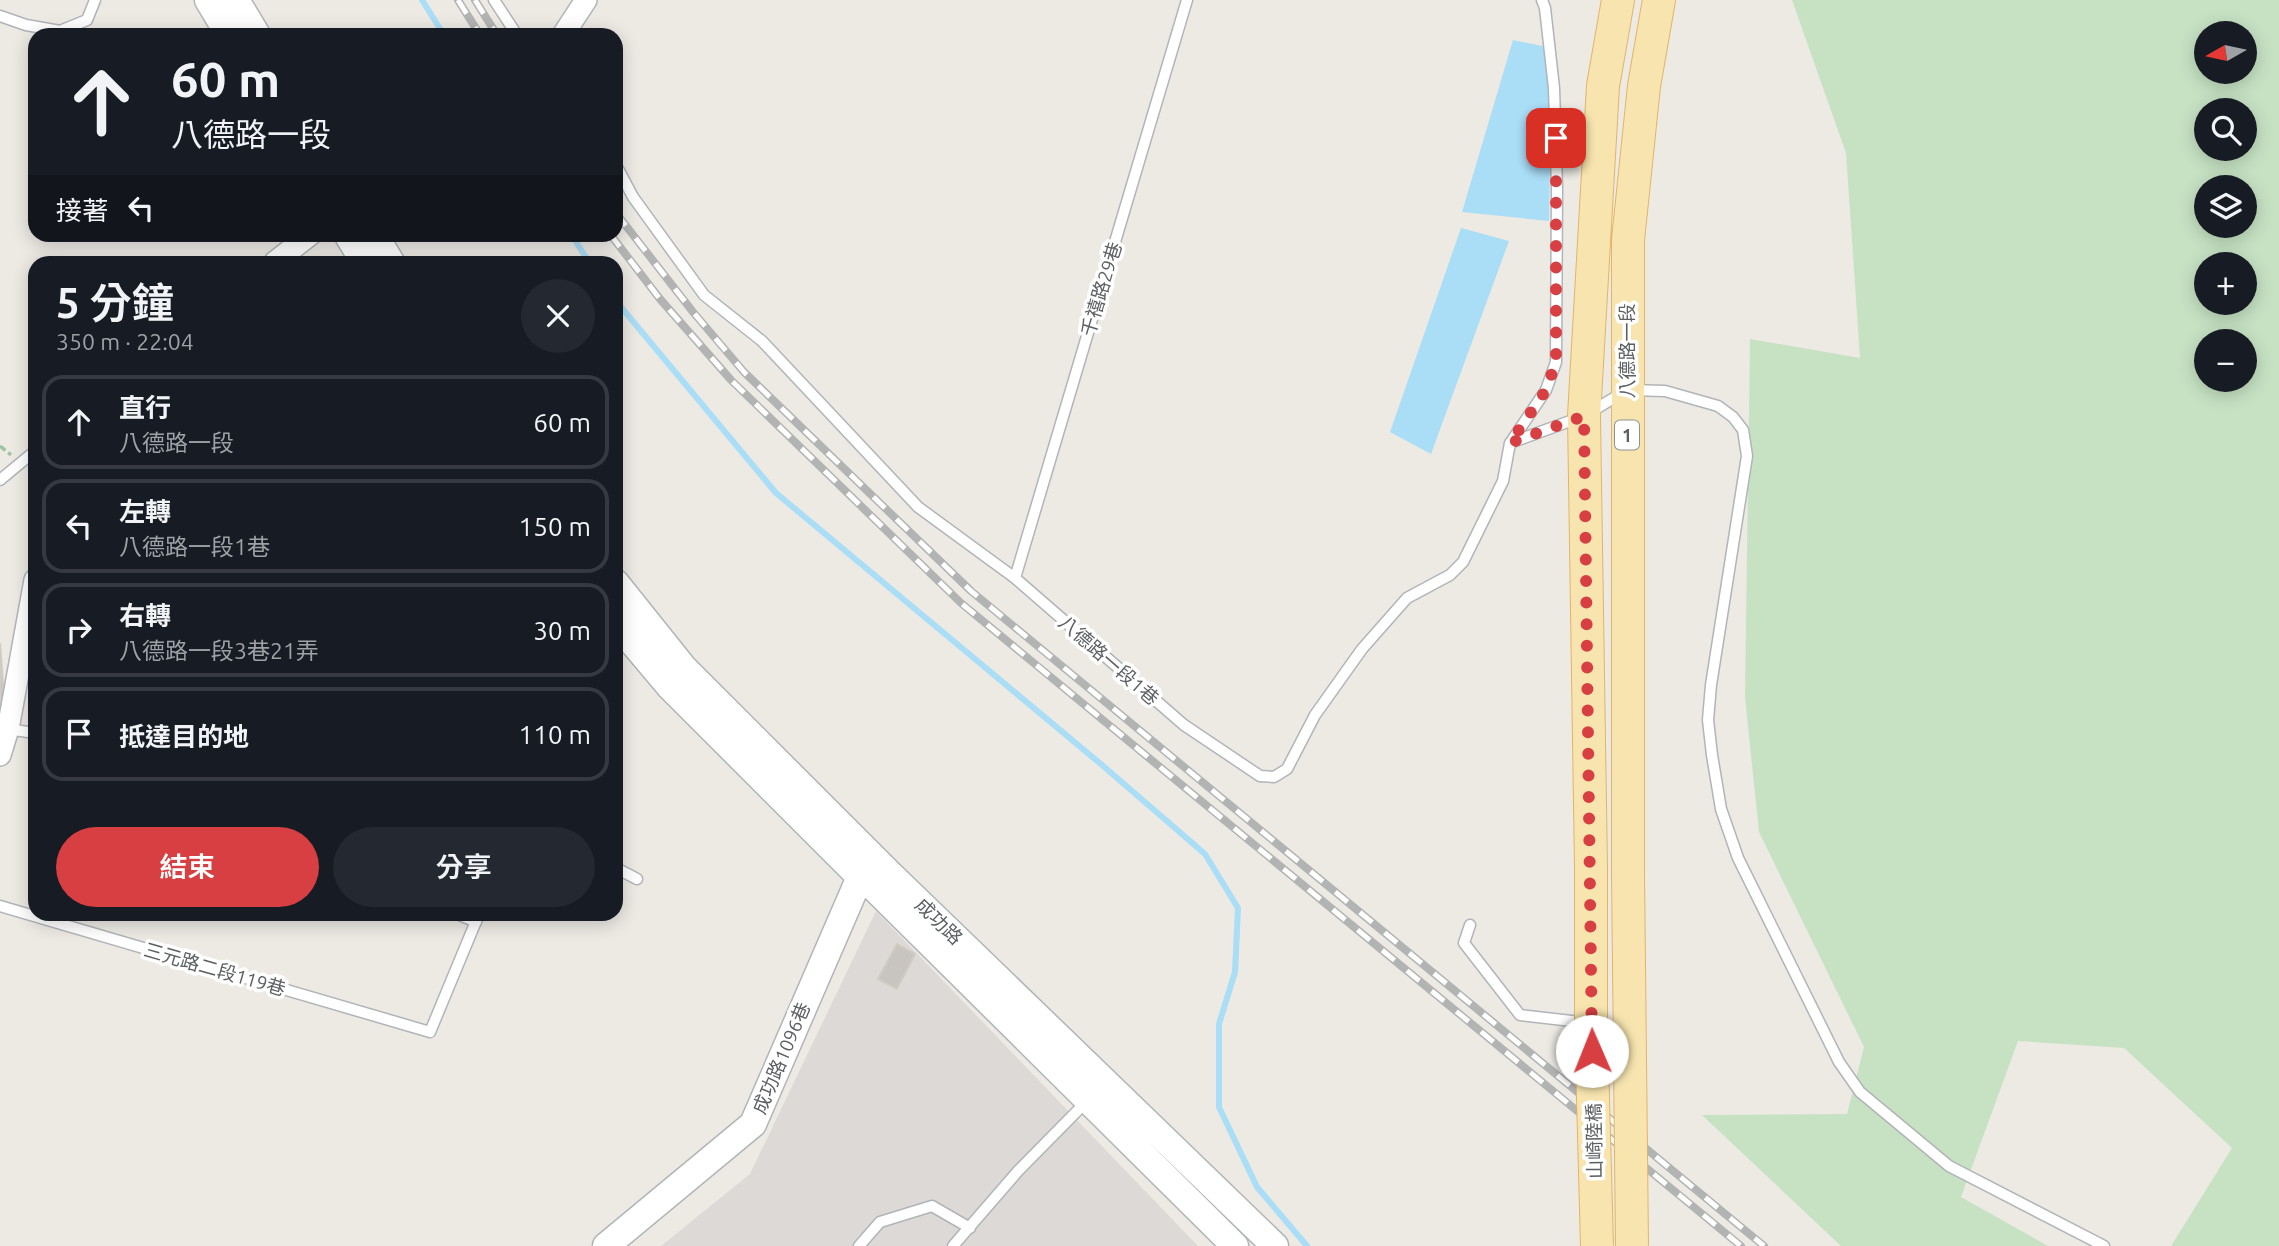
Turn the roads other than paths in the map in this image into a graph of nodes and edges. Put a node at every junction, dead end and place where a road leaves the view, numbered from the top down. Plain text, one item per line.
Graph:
1 (94, 0) edge
2 (208, 0) edge
3 (236, 0) edge
4 (494, 0) edge
5 (586, 0) edge
6 (1187, 0) edge
7 (1542, 0) edge
8 (1618, 0) edge
9 (1659, 0) edge
10 (0, 16) edge
11 (43, 28) edge
12 (67, 28) edge
13 (225, 28) edge
14 (253, 28) edge
15 (512, 28) edge
16 (568, 28) edge
17 (623, 178) edge
18 (301, 242) edge
19 (283, 256) edge
20 (1627, 390) junction
21 (1584, 416) junction
22 (1510, 443) junction
23 (28, 457) edge
24 (0, 480) edge
25 (1015, 578) junction
26 (623, 592) edge
27 (28, 614) edge
28 (623, 631) edge
29 (4, 729) edge
30 (28, 732) edge
31 (0, 755) edge
32 (867, 868) junction
33 (1591, 868) joint
34 (623, 872) edge
35 (1628, 872) joint
36 (637, 879) dead end
37 (0, 906) edge
38 (28, 914) edge
39 (51, 921) edge
40 (476, 921) edge
41 (1470, 925) dead end
42 (1591, 1024) junction
43 (1098, 1090) junction
44 (970, 1228) junction
45 (606, 1246) edge
46 (859, 1246) edge
47 (953, 1246) edge
48 (1235, 1246) edge
49 (1275, 1246) edge
50 (1597, 1246) edge
51 (1632, 1246) edge
52 (2104, 1246) edge

1 - 12 lane
2 - 13 street
3 - 14 street
4 - 15 lane
5 - 16 street
6 - 25 lane, 千禧路29巷
7 - 22 lane
8 - 21 main road, 八德路一段
9 - 20 main road, 八德路一段 / 1
10 - 11 lane
17 - 25 lane, 八德路一段1巷
18 - 19 street
20 - 21 lane
20 - 35 main road, 八德路一段 / 1
20 - 52 lane
21 - 22 lane
21 - 33 main road, 八德路一段
22 - 25 lane, 八德路一段1巷
23 - 24 lane
26 - 32 street, 成功路
27 - 29 street
28 - 32 street, 成功路
29 - 30 lane
29 - 31 street
32 - 43 street, 成功路
32 - 45 street, 成功路1096巷
33 - 42 main road, 山崎陸橋, bridge
34 - 36 lane
35 - 51 main road, 山崎陸橋 / 1, bridge
37 - 38 lane, 三元路二段119巷
39 - 40 lane, 三元路二段119巷
41 - 42 lane
42 - 50 main road, 山崎陸橋, bridge
43 - 44 lane
43 - 48 street, 成功路
43 - 49 street, 成功路
44 - 46 lane
44 - 47 lane

